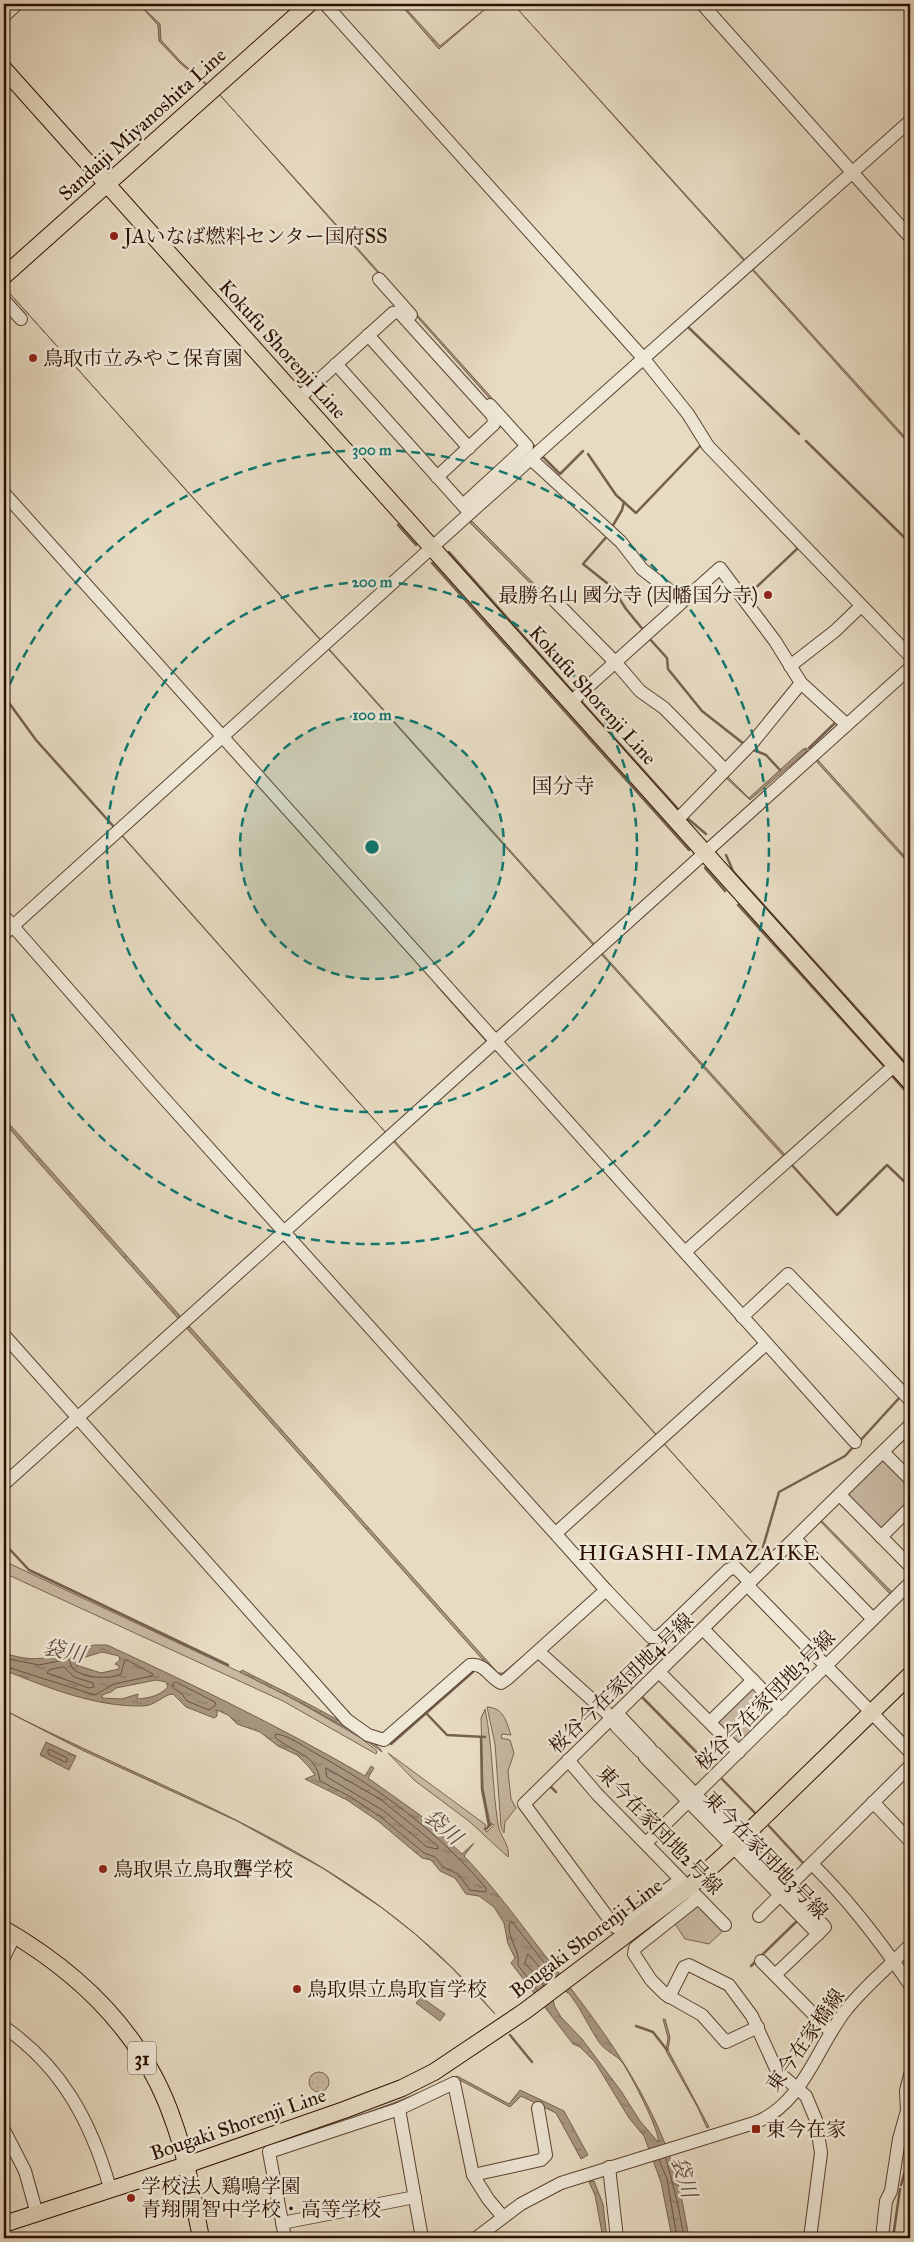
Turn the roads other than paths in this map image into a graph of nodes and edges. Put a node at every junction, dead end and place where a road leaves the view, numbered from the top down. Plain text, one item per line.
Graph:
1 (17, 4) edge
2 (309, 4) edge
3 (325, 4) edge
4 (702, 4) edge
5 (4, 16) edge
6 (4, 68) edge
7 (910, 121) edge
8 (852, 173) junction
9 (105, 184) junction
10 (910, 238) edge
11 (4, 276) edge
12 (379, 280) dead end
13 (4, 300) edge
14 (21, 319) dead end
15 (368, 335) junction
16 (644, 359) junction
17 (336, 364) junction
18 (299, 398) junction
19 (469, 448) junction
20 (531, 459) junction
21 (437, 477) junction
22 (4, 493) edge
23 (466, 509) junction
24 (432, 547) junction
25 (682, 600) junction
26 (555, 601) dead end
27 (861, 606) junction
28 (910, 656) edge
29 (616, 664) junction
30 (790, 666) junction
31 (910, 668) edge
32 (801, 683) junction
33 (571, 702) junction
34 (846, 724) junction
35 (222, 737) junction
36 (726, 770) junction
37 (676, 821) junction
38 (705, 853) junction
39 (7, 925) edge
40 (494, 1042) junction
41 (895, 1065) junction
42 (910, 1082) edge
43 (285, 1231) junction
44 (685, 1252) junction
45 (742, 1317) junction
46 (4, 1334) edge
47 (766, 1344) junction
48 (910, 1400) edge
49 (78, 1417) junction
50 (910, 1425) edge
51 (855, 1442) dead end
52 (884, 1452) junction
53 (910, 1479) edge
54 (4, 1484) edge
55 (840, 1495) junction
56 (910, 1508) edge
57 (556, 1533) junction
58 (881, 1537) junction
59 (795, 1539) junction
60 (910, 1566) edge
61 (749, 1583) junction
62 (910, 1583) edge
63 (606, 1590) junction
64 (873, 1619) junction
65 (703, 1629) junction
66 (539, 1652) junction
67 (827, 1666) junction
68 (659, 1672) junction
69 (910, 1675) edge
70 (753, 1680) junction
71 (782, 1710) junction
72 (872, 1712) junction
73 (614, 1716) junction
74 (710, 1722) junction
75 (739, 1752) junction
76 (910, 1752) edge
77 (568, 1760) junction
78 (910, 1766) edge
79 (692, 1798) junction
80 (873, 1802) junction
81 (910, 1841) edge
82 (646, 1843) junction
83 (737, 1843) junction
84 (812, 1864) junction
85 (689, 1889) junction
86 (784, 1891) junction
87 (759, 1916) dead end
88 (725, 1925) dead end
89 (9, 1932) edge
90 (910, 1945) edge
91 (4, 1957) edge
92 (761, 1961) dead end
93 (894, 1962) junction
94 (775, 1975) junction
95 (910, 1985) edge
96 (669, 1997) junction
97 (4, 2027) edge
98 (758, 2027) junction
99 (831, 2032) junction
100 (910, 2075) edge
101 (798, 2088) junction
102 (538, 2108) dead end
103 (399, 2109) junction
104 (4, 2130) edge
105 (267, 2144) junction
106 (186, 2165) junction
107 (612, 2166) junction
108 (473, 2174) junction
109 (110, 2188) junction
110 (415, 2197) junction
111 (37, 2214) junction
112 (503, 2217) junction
113 (282, 2223) junction
114 (4, 2224) edge
115 (201, 2238) edge
116 (285, 2238) edge
117 (422, 2238) edge
118 (476, 2238) edge
119 (617, 2238) edge
120 (810, 2238) edge
121 (882, 2238) edge

1 - 5 street
2 - 9 main road, Sandaiji Miyanoshita Line
3 - 16 street
4 - 8 street
6 - 9 main road, Kokufu Shorenji Line
7 - 8 street
8 - 10 street
8 - 16 street
9 - 11 main road, Sandaiji Miyanoshita Line
9 - 18 main road, Kokufu Shorenji Line
12 - 23 street
13 - 14 street
15 - 17 street
15 - 19 street
15 - 19 street
16 - 20 street
16 - 27 street
17 - 18 street
17 - 21 street
18 - 24 main road, Kokufu Shorenji Line
19 - 21 street
20 - 23 street
20 - 25 street
21 - 23 street
22 - 35 street
23 - 24 street
24 - 33 main road, Kokufu Shorenji Line
24 - 35 street
25 - 29 street
25 - 30 street
26 - 29 street
27 - 28 street
27 - 30 street
29 - 33 street
29 - 36 street
30 - 32 street
31 - 34 street
32 - 34 street
32 - 36 street
33 - 37 main road, Kokufu Shorenji Line
34 - 38 street
35 - 39 street
35 - 40 street
36 - 37 street
37 - 38 main road, Kokufu Shorenji Line
38 - 40 street
38 - 41 main road, Kokufu Shorenji Line
39 - 43 street
40 - 43 street
40 - 44 street
41 - 42 main road, Kokufu Shorenji Line
41 - 44 street
43 - 49 street
43 - 57 street
44 - 45 street
45 - 47 street
45 - 48 street
46 - 49 street
47 - 51 street
47 - 57 street
49 - 54 street
49 - 66 street
50 - 52 street, 桜谷今在家団地4号線
52 - 53 street
52 - 55 street, 桜谷今在家団地4号線
55 - 58 street
55 - 59 street, 桜谷今在家団地4号線
56 - 58 street
57 - 63 street
58 - 60 street
59 - 61 street, 桜谷今在家団地4号線
59 - 64 street
61 - 63 street
61 - 65 street, 桜谷今在家団地4号線
61 - 67 street
62 - 64 street, 桜谷今在家団地3号線
63 - 66 street
64 - 67 street, 桜谷今在家団地3号線
65 - 68 street, 桜谷今在家団地4号線
65 - 70 street
66 - 73 street
67 - 71 street, 桜谷今在家団地3号線
67 - 72 street
68 - 73 street, 桜谷今在家団地4号線
68 - 74 street
69 - 72 main road, Bougaki Shorenji Line
70 - 71 street
70 - 74 street
71 - 75 street, 桜谷今在家団地3号線
72 - 76 street
72 - 83 main road, Bougaki Shorenji Line
73 - 77 street, 桜谷今在家団地4号線
73 - 79 street, 東今在家団地3号線
74 - 75 street
75 - 79 street, 桜谷今在家団地3号線
77 - 82 street, 東今在家団地2号線
77 - 85 street, 桜谷今在家団地4号線
78 - 80 street
79 - 82 street, 桜谷今在家団地3号線
79 - 83 street, 東今在家団地3号線
80 - 81 street
80 - 84 street
82 - 85 street, 東今在家団地2号線
83 - 85 main road, Bougaki Shorenji Line
83 - 86 street, 東今在家団地3号線
84 - 86 street
84 - 93 street
85 - 88 street, 東今在家団地2号線
85 - 96 street
85 - 105 main road, Bougaki Shorenji Line
86 - 87 street
86 - 94 street, 東今在家団地3号線
89 - 91 street
89 - 106 main road, 31
90 - 93 street, 東今在家橋線
92 - 94 street
93 - 95 street
93 - 99 street, 東今在家橋線
94 - 99 street
96 - 98 street
96 - 98 street
97 - 109 street
98 - 101 street
99 - 101 street, 東今在家橋線
100 - 121 street
101 - 107 street, 東今在家橋線
101 - 120 street
102 - 108 street
103 - 105 street
103 - 108 street
103 - 110 street
104 - 111 street
105 - 106 main road, Bougaki Shorenji Line
105 - 113 street
106 - 109 main road, Bougaki Shorenji Line
106 - 115 main road, 31
107 - 112 street
107 - 119 street
108 - 112 street
109 - 111 main road, Bougaki Shorenji Line
110 - 113 street
110 - 117 street
111 - 114 main road, Bougaki Shorenji Line
112 - 118 street
113 - 116 street

